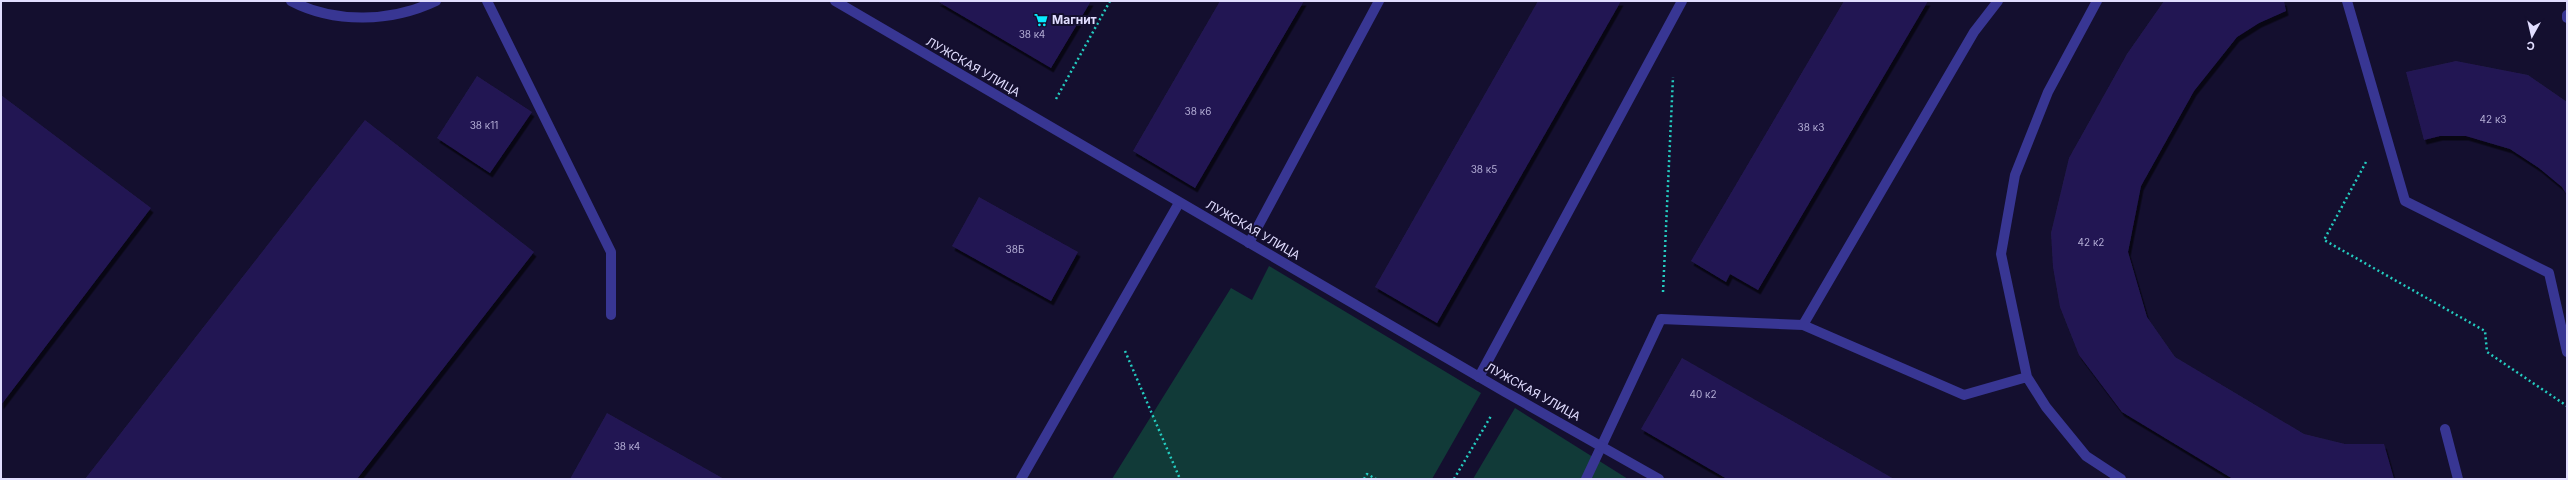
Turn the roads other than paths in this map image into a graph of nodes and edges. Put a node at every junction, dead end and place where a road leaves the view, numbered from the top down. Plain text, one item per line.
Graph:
1 (291, 1) edge
2 (436, 1) edge
3 (487, 1) edge
4 (835, 1) edge
5 (1379, 1) edge
6 (1682, 1) edge
7 (1998, 1) edge
8 (2098, 1) edge
9 (2347, 1) edge
10 (1179, 203) junction
11 (1249, 243) junction
12 (611, 315) dead end
13 (1803, 325) junction
14 (2567, 352) edge
15 (1479, 377) junction
16 (2027, 377) junction
17 (2445, 429) dead end
18 (1602, 445) junction
19 (1020, 479) edge
20 (1586, 479) edge
21 (1659, 479) edge
22 (2121, 479) edge
23 (2458, 479) edge

1 - 2 street
3 - 12 street
4 - 10 street, ЛУЖСКАЯ УЛИЦА
5 - 11 street
6 - 15 street
7 - 13 street
8 - 16 street
9 - 14 street
10 - 11 street, ЛУЖСКАЯ УЛИЦА
10 - 19 street
11 - 15 street, ЛУЖСКАЯ УЛИЦА
13 - 16 street
13 - 18 street
15 - 18 street, ЛУЖСКАЯ УЛИЦА
16 - 22 street
17 - 23 street
18 - 20 street
18 - 21 street, ЛУЖСКАЯ УЛИЦА

